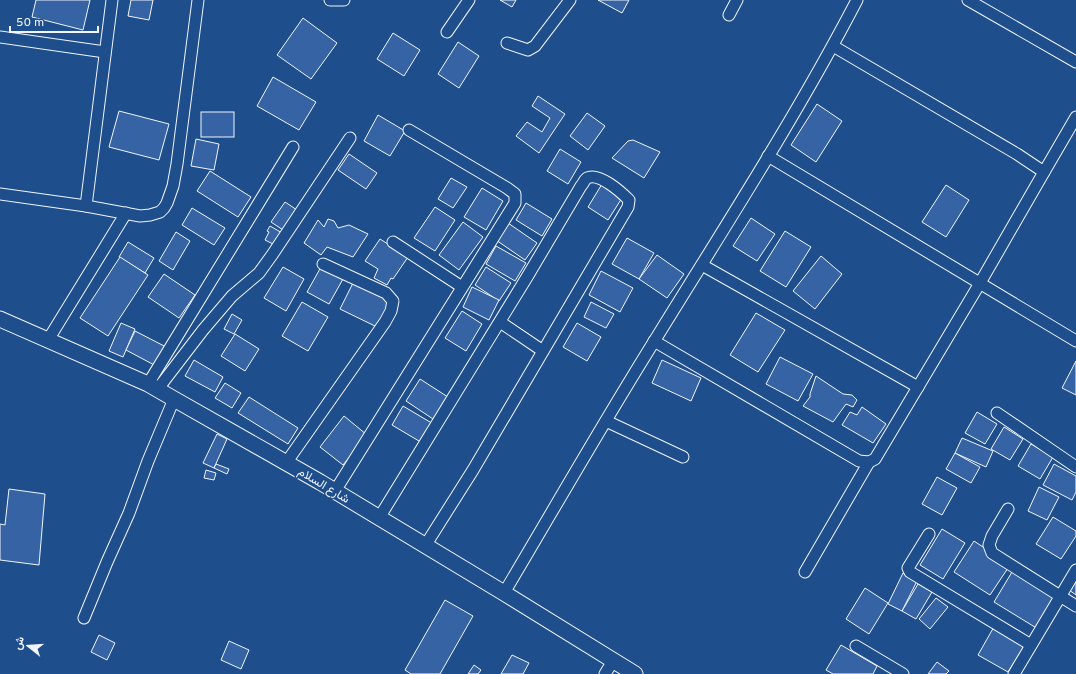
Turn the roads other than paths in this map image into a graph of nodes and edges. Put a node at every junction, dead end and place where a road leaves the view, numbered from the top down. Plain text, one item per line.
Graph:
1 (112, 0) edge
2 (198, 0) edge
3 (330, 0) edge
4 (344, 0) edge
5 (469, 0) edge
6 (570, 0) edge
7 (737, 0) edge
8 (856, 0) edge
9 (968, 0) edge
10 (729, 15) dead end
11 (447, 32) dead end
12 (0, 37) edge
13 (507, 43) dead end
14 (832, 46) junction
15 (105, 52) junction
16 (1076, 62) edge
17 (1076, 117) edge
18 (409, 130) dead end
19 (350, 138) dead end
20 (293, 146) dead end
21 (768, 156) junction
22 (1044, 172) junction
23 (0, 194) edge
24 (86, 206) junction
25 (126, 213) junction
26 (393, 242) dead end
27 (323, 264) dead end
28 (702, 265) junction
29 (980, 284) junction
30 (462, 287) junction
31 (0, 319) edge
32 (500, 322) junction
33 (48, 340) junction
34 (654, 341) junction
35 (1076, 341) edge
36 (543, 351) junction
37 (152, 387) junction
38 (918, 387) junction
39 (174, 398) junction
40 (997, 413) dead end
41 (606, 421) junction
42 (683, 458) dead end
43 (869, 462) junction
44 (286, 463) junction
45 (1076, 466) edge
46 (335, 491) junction
47 (1008, 509) dead end
48 (379, 518) junction
49 (930, 534) dead end
50 (425, 546) junction
51 (1076, 570) edge
52 (805, 572) dead end
53 (504, 593) junction
54 (1060, 596) junction
55 (1076, 606) edge
56 (84, 618) dead end
57 (1031, 645) junction
58 (856, 646) dead end
59 (613, 660) junction
60 (605, 674) edge
61 (635, 674) edge
62 (903, 674) edge
63 (1014, 674) edge

1 - 15 street
2 - 25 street
3 - 4 street
5 - 11 street
6 - 13 street
7 - 10 street
8 - 14 street
9 - 16 street
12 - 15 street
14 - 21 street
14 - 22 street
15 - 24 street
17 - 22 street
18 - 30 street
19 - 37 street
20 - 37 street
21 - 28 street
21 - 29 street
22 - 29 street
23 - 24 street
24 - 25 street
25 - 33 street
26 - 30 street
27 - 44 street
28 - 34 street
28 - 38 street
29 - 35 street
29 - 38 street
30 - 46 street
31 - 33 main road, شارع السلام
32 - 36 street
32 - 36 street
32 - 48 street
33 - 37 main road, شارع السلام
34 - 41 street
34 - 43 street
36 - 50 street
37 - 39 main road, شارع السلام
38 - 43 street
39 - 44 main road, شارع السلام
39 - 56 street
40 - 45 street
41 - 42 street
41 - 53 street
43 - 52 street
44 - 46 main road, شارع السلام
46 - 48 main road, شارع السلام
47 - 54 street
48 - 50 main road, شارع السلام
49 - 57 street
50 - 53 main road, شارع السلام
51 - 54 street
53 - 59 main road, شارع السلام
54 - 55 street
54 - 57 street
57 - 63 street
58 - 62 street
59 - 60 street
59 - 61 main road, شارع السلام

